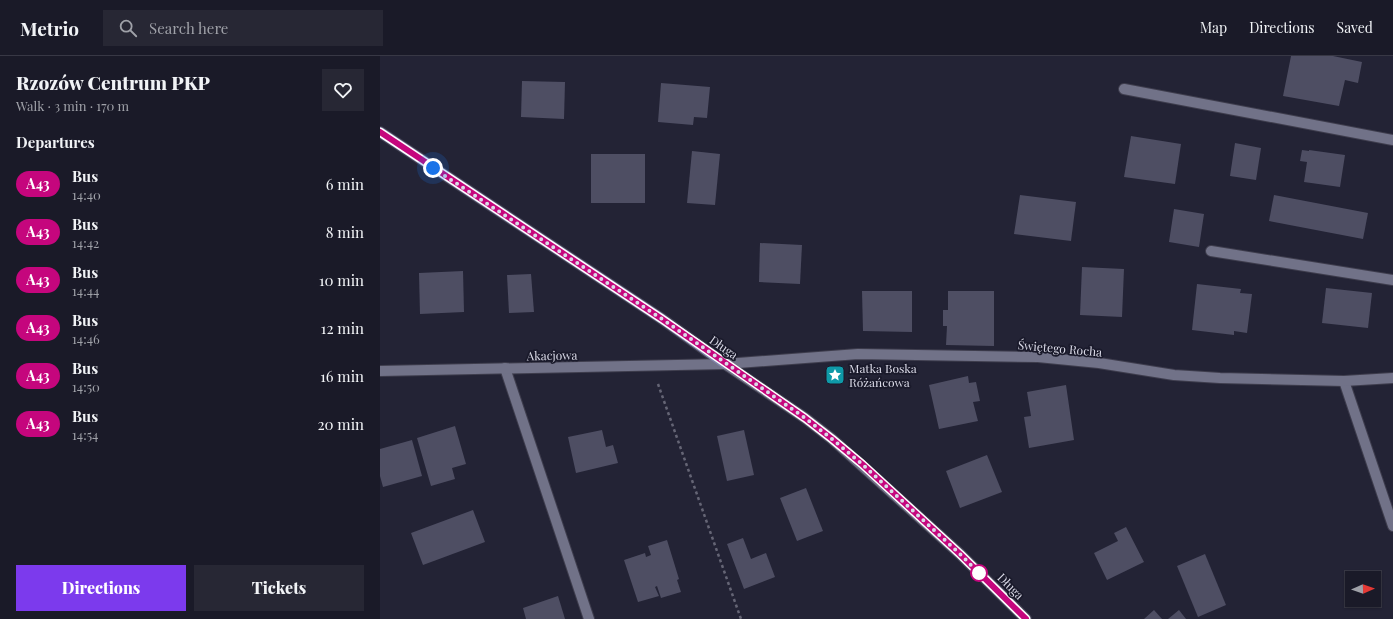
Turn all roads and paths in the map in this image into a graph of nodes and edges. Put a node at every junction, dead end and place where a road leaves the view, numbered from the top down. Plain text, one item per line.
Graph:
1 (1124, 89) dead end
2 (380, 132) edge
3 (1393, 140) edge
4 (1211, 251) dead end
5 (1393, 280) edge
6 (725, 364) junction
7 (652, 366) junction
8 (505, 368) junction
9 (380, 371) edge
10 (1393, 378) edge
11 (1344, 381) junction
12 (1393, 526) edge
13 (589, 619) edge
14 (741, 619) edge
15 (1026, 619) edge

1 - 3 street
2 - 6 street, Długa
4 - 5 street
6 - 7 street, Akacjowa
6 - 11 street, Świętego Rocha
6 - 15 street, Długa
7 - 8 street, Akacjowa
7 - 14 path
8 - 9 street, Akacjowa
8 - 13 street
10 - 11 street, Świętego Rocha
11 - 12 street

